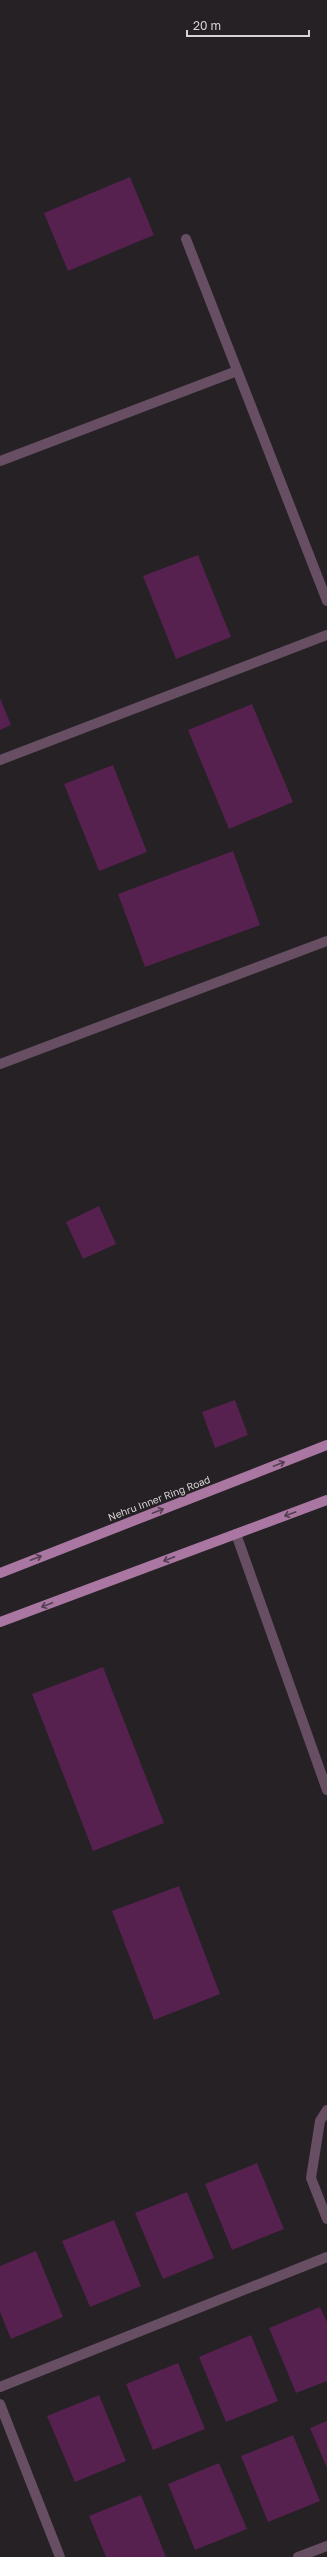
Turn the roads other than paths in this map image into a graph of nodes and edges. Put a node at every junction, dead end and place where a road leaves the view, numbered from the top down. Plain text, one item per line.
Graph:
1 (186, 239) dead end
2 (237, 371) junction
3 (0, 461) edge
4 (327, 601) edge
5 (327, 635) edge
6 (0, 760) edge
7 (327, 942) edge
8 (0, 1064) edge
9 (327, 1446) edge
10 (327, 1500) edge
11 (236, 1534) junction
12 (0, 1573) edge
13 (0, 1622) edge
14 (327, 1790) edge
15 (327, 2110) edge
16 (327, 2219) edge
17 (327, 2257) edge
18 (0, 2387) edge
19 (0, 2404) edge
20 (327, 2546) edge
21 (60, 2557) edge
22 (298, 2557) edge

1 - 2 street
2 - 3 street
2 - 4 street
5 - 6 street
7 - 8 street
12 -> 9 main road, Nehru Inner Ring Road
10 -> 11 main road
11 -> 13 main road
11 - 14 street
15 - 16 street
17 - 18 street
19 - 21 street
20 - 22 street

